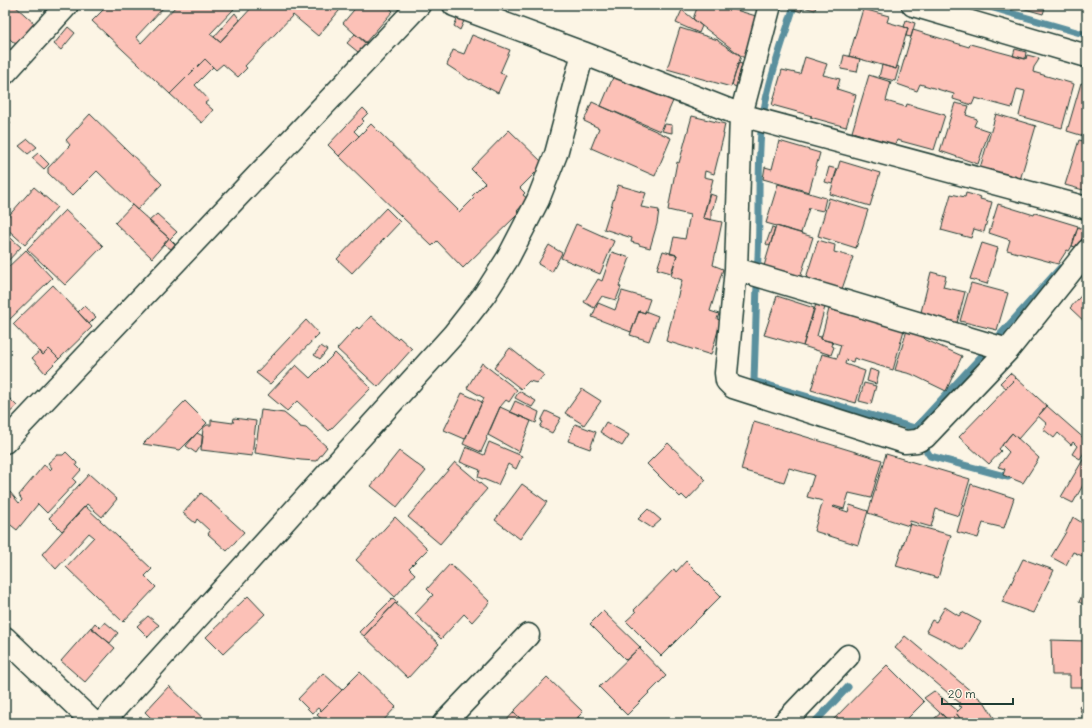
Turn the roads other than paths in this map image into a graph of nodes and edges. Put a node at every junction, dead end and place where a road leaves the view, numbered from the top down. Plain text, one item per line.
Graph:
1 (67, 5) edge
2 (419, 5) edge
3 (454, 5) edge
4 (770, 5) edge
5 (913, 5) edge
6 (583, 53) junction
7 (1087, 56) edge
8 (5, 73) edge
9 (741, 116) junction
10 (1087, 208) edge
11 (1087, 251) edge
12 (736, 269) junction
13 (1008, 350) junction
14 (5, 442) edge
15 (528, 635) dead end
16 (5, 638) edge
17 (848, 656) dead end
18 (94, 723) edge
19 (102, 723) edge
20 (444, 723) edge
21 (784, 723) edge

1 - 8 street
2 - 14 street
3 - 6 street
4 - 9 street
5 - 7 street
6 - 9 street
6 - 19 street
9 - 10 street
9 - 12 street
11 - 13 street
12 - 13 street
12 - 13 street
15 - 20 street
16 - 18 street
17 - 21 street

